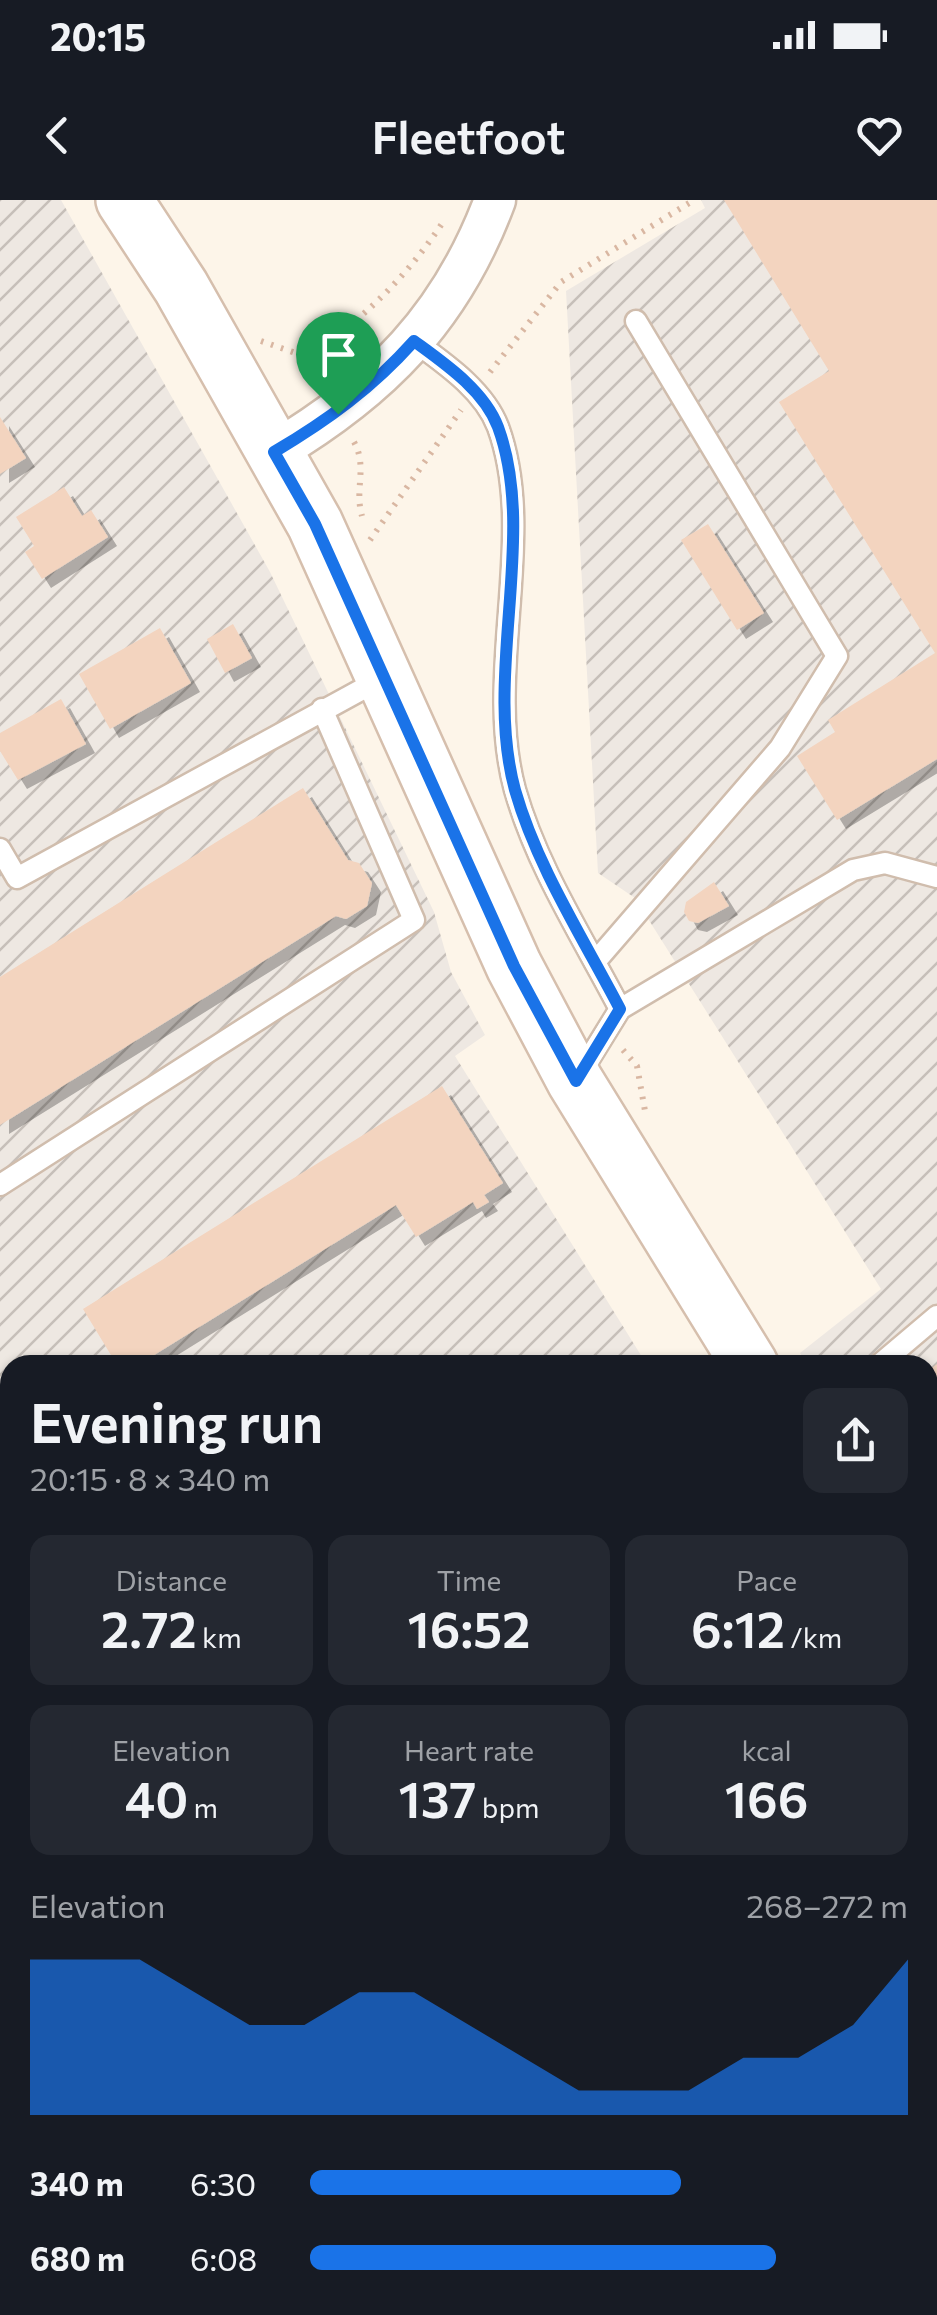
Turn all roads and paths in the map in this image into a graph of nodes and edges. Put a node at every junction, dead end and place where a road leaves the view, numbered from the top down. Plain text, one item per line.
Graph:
1 (124, 200) edge
2 (495, 200) edge
3 (694, 200) edge
4 (449, 211) dead end
5 (636, 320) dead end
6 (256, 340) dead end
7 (414, 341) junction
8 (304, 356) junction
9 (474, 391) junction
10 (338, 414) junction
11 (274, 452) junction
12 (370, 540) junction
13 (376, 559) dead end
14 (383, 678) junction
15 (322, 709) junction
16 (0, 850) edge
17 (937, 877) edge
18 (596, 962) junction
19 (620, 1009) junction
20 (606, 1031) junction
21 (576, 1081) junction
22 (648, 1126) dead end
23 (0, 1185) edge
24 (937, 1316) edge
25 (744, 1355) edge
26 (891, 1355) edge

1 - 11 main road
2 - 7 street
3 - 9 path
4 - 8 path
5 - 18 lane
6 - 8 path
7 - 9 lane
7 - 10 street
8 - 10 path
9 - 12 path
9 - 18 lane
10 - 11 street
10 - 12 path
11 - 14 main road
12 - 13 path
14 - 15 lane
14 - 21 main road
15 - 16 lane
15 - 23 lane
17 - 19 lane
18 - 19 lane
19 - 20 lane
20 - 21 lane
20 - 22 path
21 - 25 main road
24 - 26 lane

